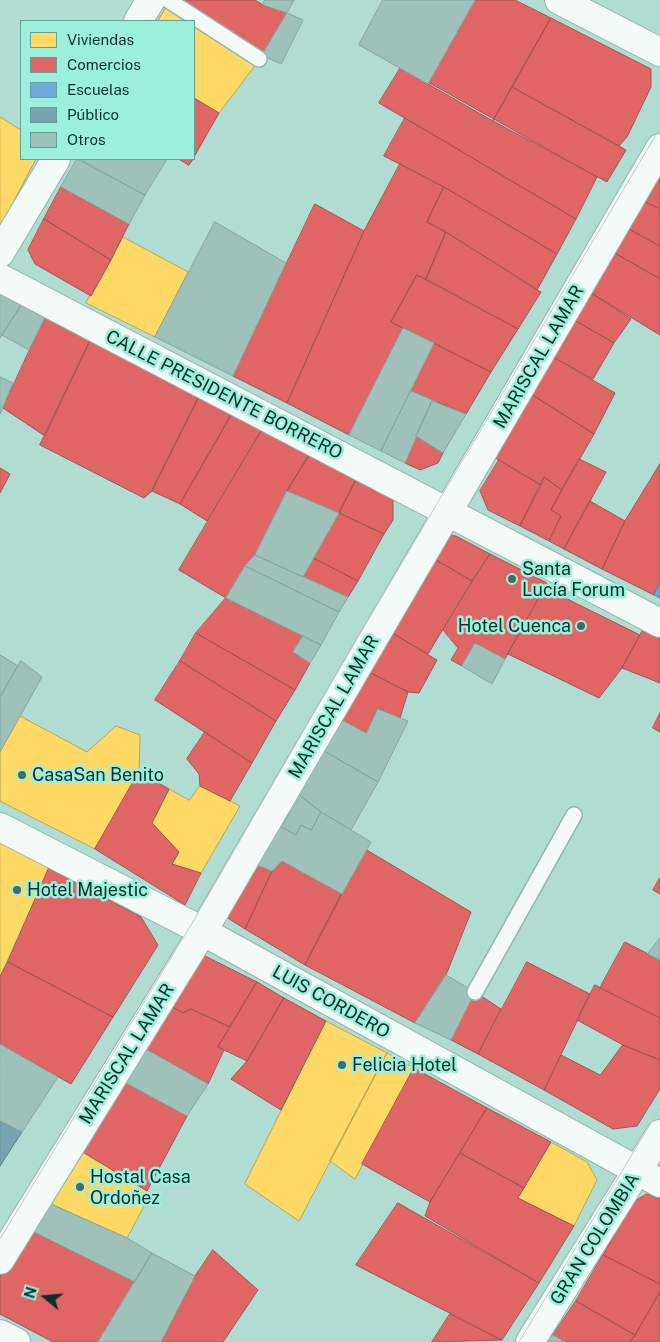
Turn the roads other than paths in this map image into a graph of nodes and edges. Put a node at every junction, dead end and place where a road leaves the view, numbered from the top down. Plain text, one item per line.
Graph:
1 (151, 0) edge
2 (168, 0) edge
3 (559, 0) edge
4 (139, 20) edge
5 (660, 52) edge
6 (259, 59) dead end
7 (660, 148) edge
8 (55, 160) edge
9 (0, 253) edge
10 (0, 278) edge
11 (449, 511) junction
12 (660, 623) edge
13 (574, 815) dead end
14 (0, 827) edge
15 (203, 931) junction
16 (476, 992) dead end
17 (660, 1134) edge
18 (649, 1177) edge
19 (0, 1260) edge
20 (0, 1334) edge
21 (16, 1342) edge
22 (530, 1342) edge

1 - 4 street
2 - 6 lane
3 - 5 street
7 - 11 street, MARISCAL LAMAR
8 - 9 street
10 - 11 street, CALLE PRESIDENTE BORRERO
11 - 12 street, CALLE PRESIDENTE BORRERO
11 - 15 street, MARISCAL LAMAR
13 - 16 lane
14 - 15 street, LUIS CORDERO
15 - 18 street, LUIS CORDERO
15 - 19 street, MARISCAL LAMAR
17 - 18 street, GRAN COLOMBIA
18 - 22 street, GRAN COLOMBIA
20 - 21 street

